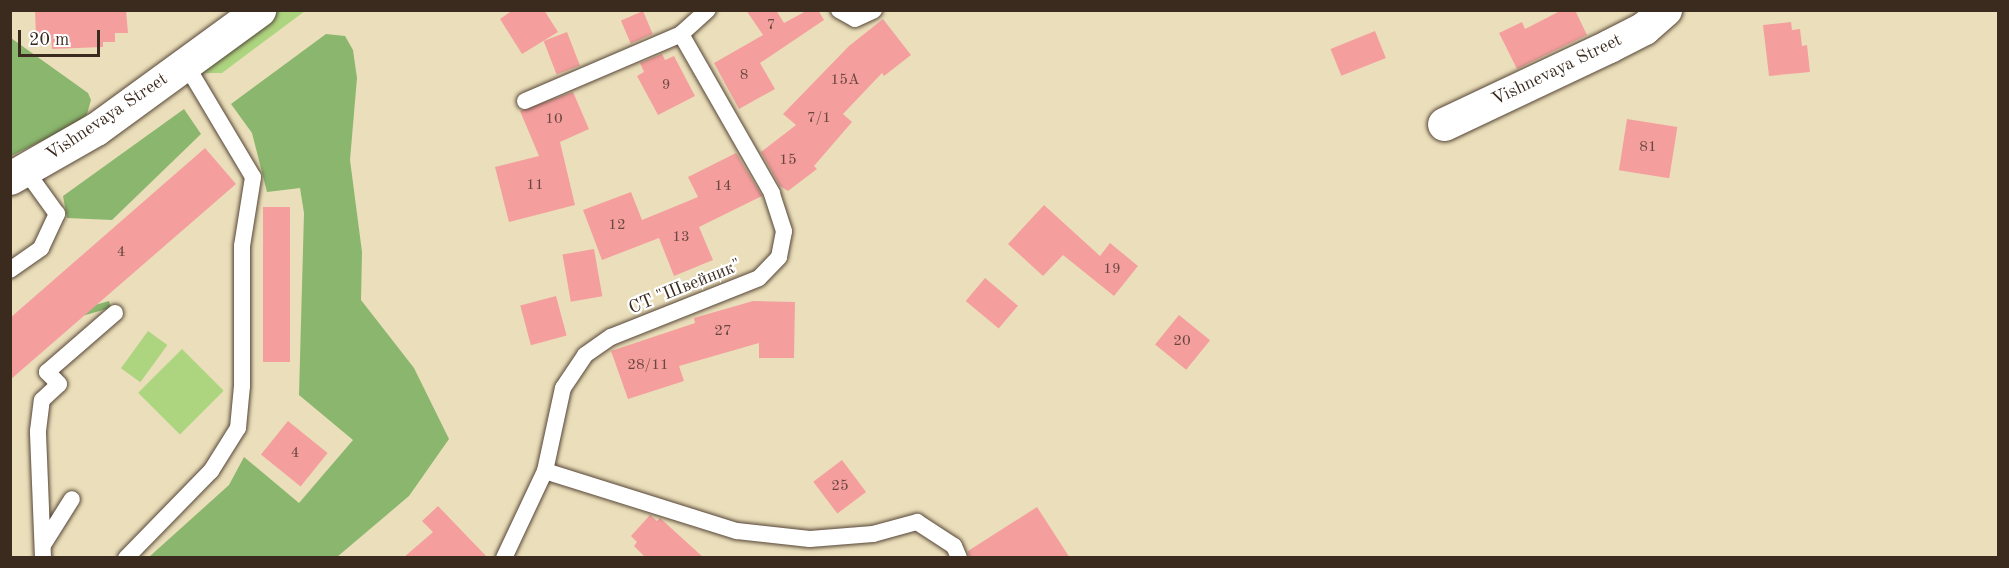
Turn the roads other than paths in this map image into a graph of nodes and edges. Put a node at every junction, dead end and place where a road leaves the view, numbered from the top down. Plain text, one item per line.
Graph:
1 (259, 10) edge
2 (708, 10) edge
3 (839, 10) edge
4 (874, 10) edge
5 (1665, 10) edge
6 (681, 34) junction
7 (185, 63) junction
8 (525, 101) dead end
9 (1444, 124) dead end
10 (18, 175) edge
11 (10, 270) edge
12 (115, 314) dead end
13 (545, 471) junction
14 (72, 499) dead end
15 (43, 552) edge
16 (126, 558) edge
17 (504, 558) edge
18 (959, 558) edge

1 - 7 street, Vishnevaya Street
2 - 6 lane
3 - 4 lane
5 - 9 street, Vishnevaya Street
6 - 8 lane
6 - 13 lane, СТ "Швейник"
7 - 10 street, Vishnevaya Street
7 - 16 lane
10 - 11 lane
12 - 15 lane
13 - 17 lane, СТ "Швейник"
13 - 18 lane
14 - 15 lane

